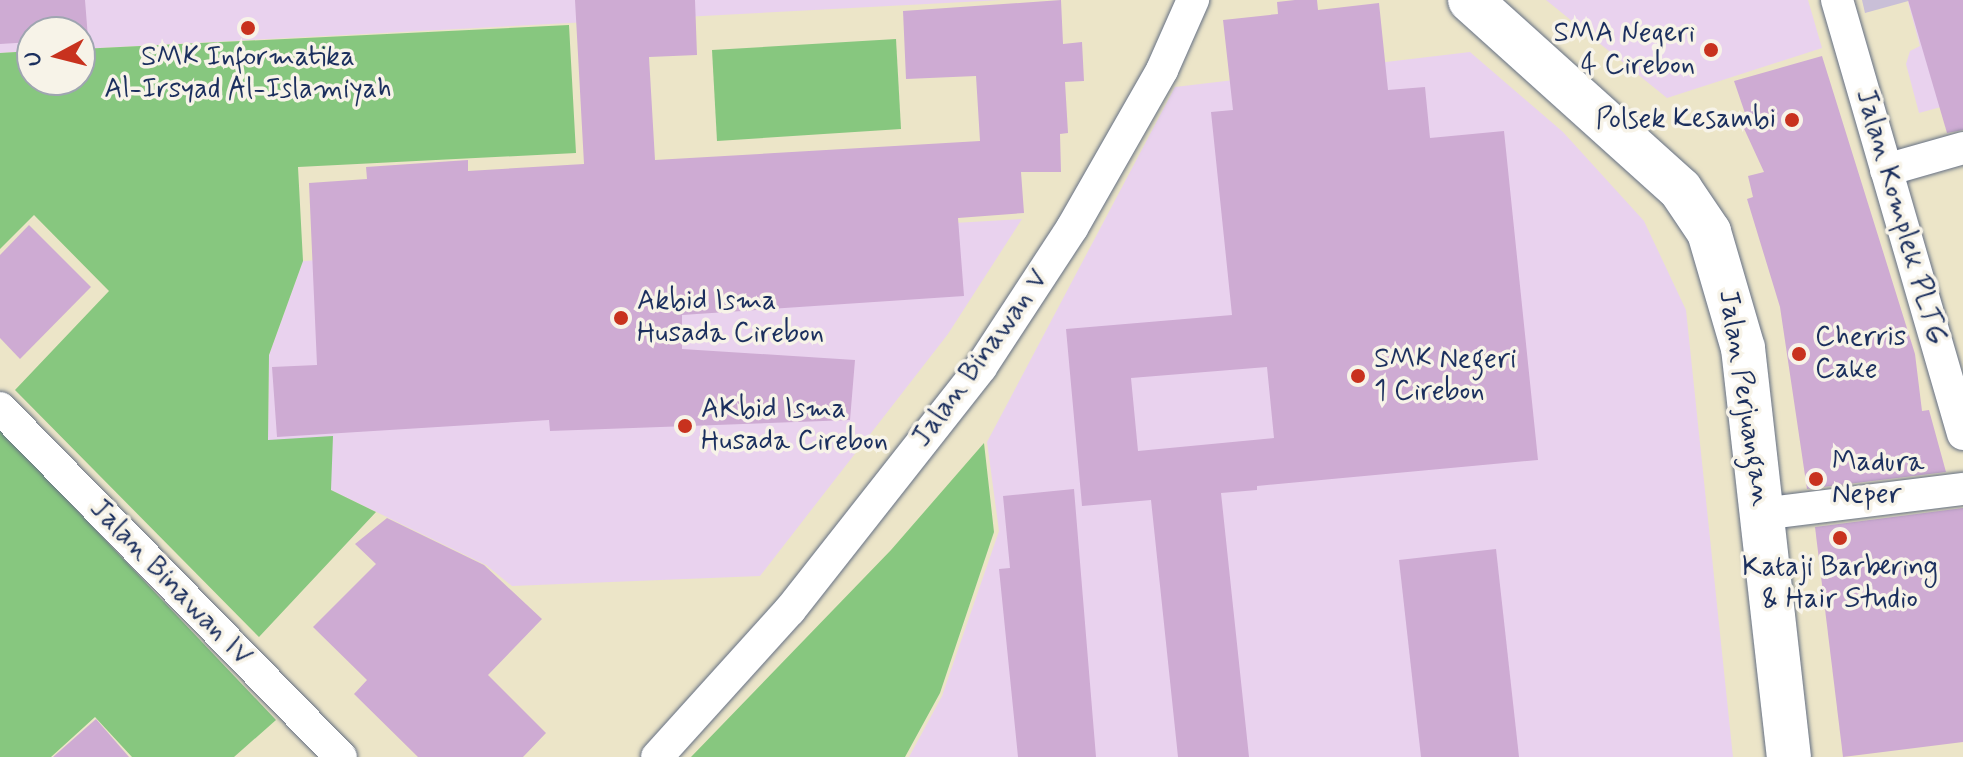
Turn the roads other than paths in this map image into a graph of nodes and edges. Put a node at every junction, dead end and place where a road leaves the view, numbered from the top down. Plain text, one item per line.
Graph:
1 (1193, 0) edge
2 (1470, 0) edge
3 (1837, 0) edge
4 (1963, 148) edge
5 (1886, 170) junction
6 (0, 408) edge
7 (1963, 434) edge
8 (1963, 489) edge
9 (1762, 514) junction
10 (341, 757) edge
11 (657, 757) edge
12 (1789, 757) edge

1 - 11 street, Jalan Binawan V
2 - 9 street, Jalan Perjuangan
3 - 5 street, Jalan Komplek PLTG
4 - 5 street
5 - 7 street, Jalan Komplek PLTG
6 - 10 street, Jalan Binawan IV
8 - 9 street
9 - 12 street, Jalan Perjuangan

